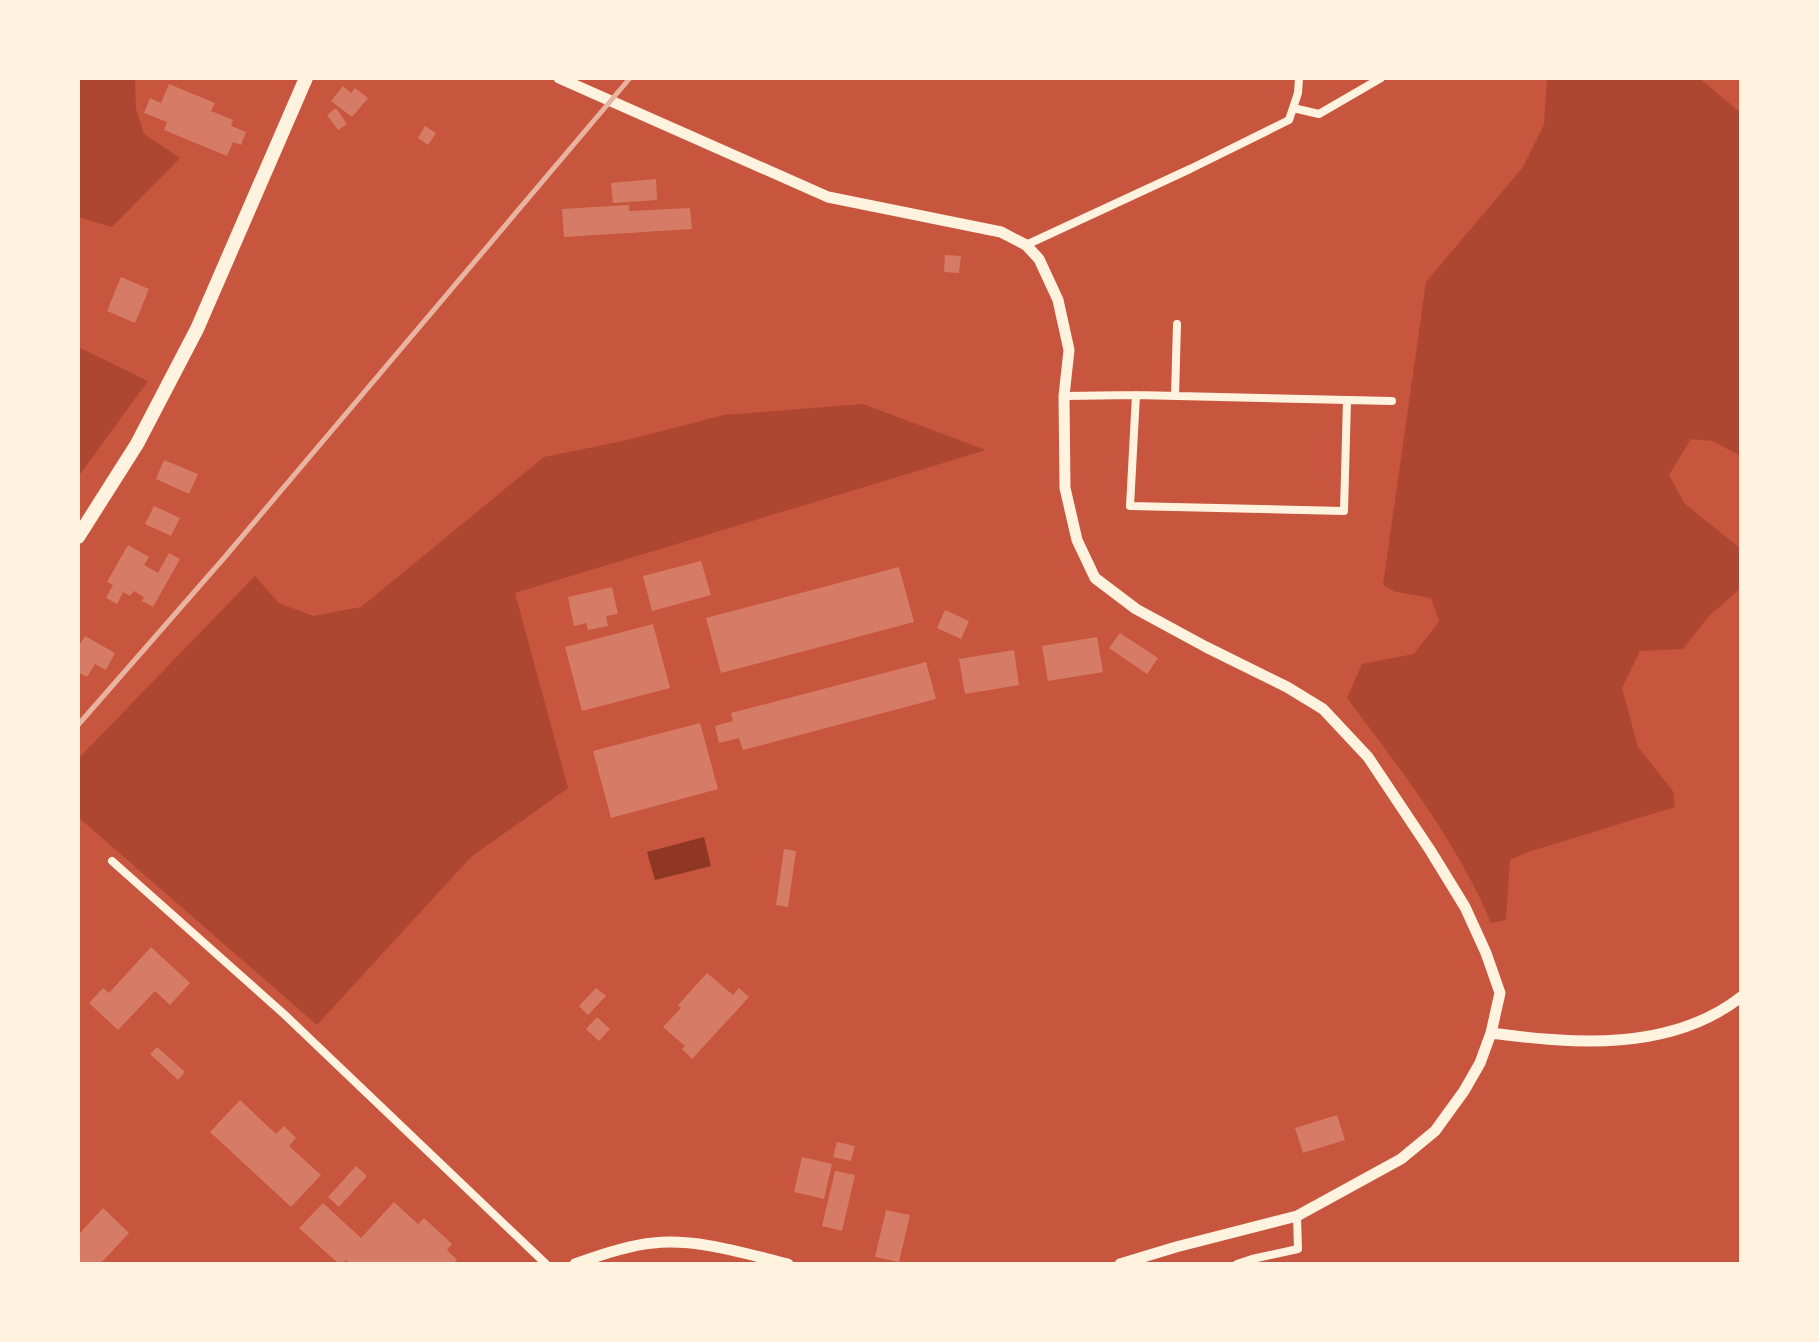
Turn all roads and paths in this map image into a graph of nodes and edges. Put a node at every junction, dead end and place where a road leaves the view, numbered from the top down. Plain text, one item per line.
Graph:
1 (306, 78) edge
2 (559, 78) edge
3 (1299, 78) edge
4 (1381, 78) edge
5 (1293, 108) junction
6 (1026, 245) junction
7 (1177, 324) dead end
8 (1136, 395) junction
9 (1064, 396) junction
10 (1175, 396) junction
11 (1347, 400) junction
12 (1392, 401) dead end
13 (78, 537) edge
14 (112, 861) dead end
15 (1741, 997) edge
16 (1491, 1033) junction
17 (1297, 1216) junction
18 (546, 1264) edge
19 (575, 1264) edge
20 (788, 1264) edge
21 (1120, 1264) edge
22 (1237, 1264) edge

1 - 13 highway
2 - 6 street
3 - 5 street
4 - 5 street
5 - 6 street
6 - 9 street
7 - 10 street
8 - 9 street
8 - 10 street
8 - 11 street
9 - 16 street
10 - 11 street
11 - 12 street
14 - 18 street
15 - 16 street
16 - 17 street
17 - 21 street
17 - 22 street
19 - 20 street

